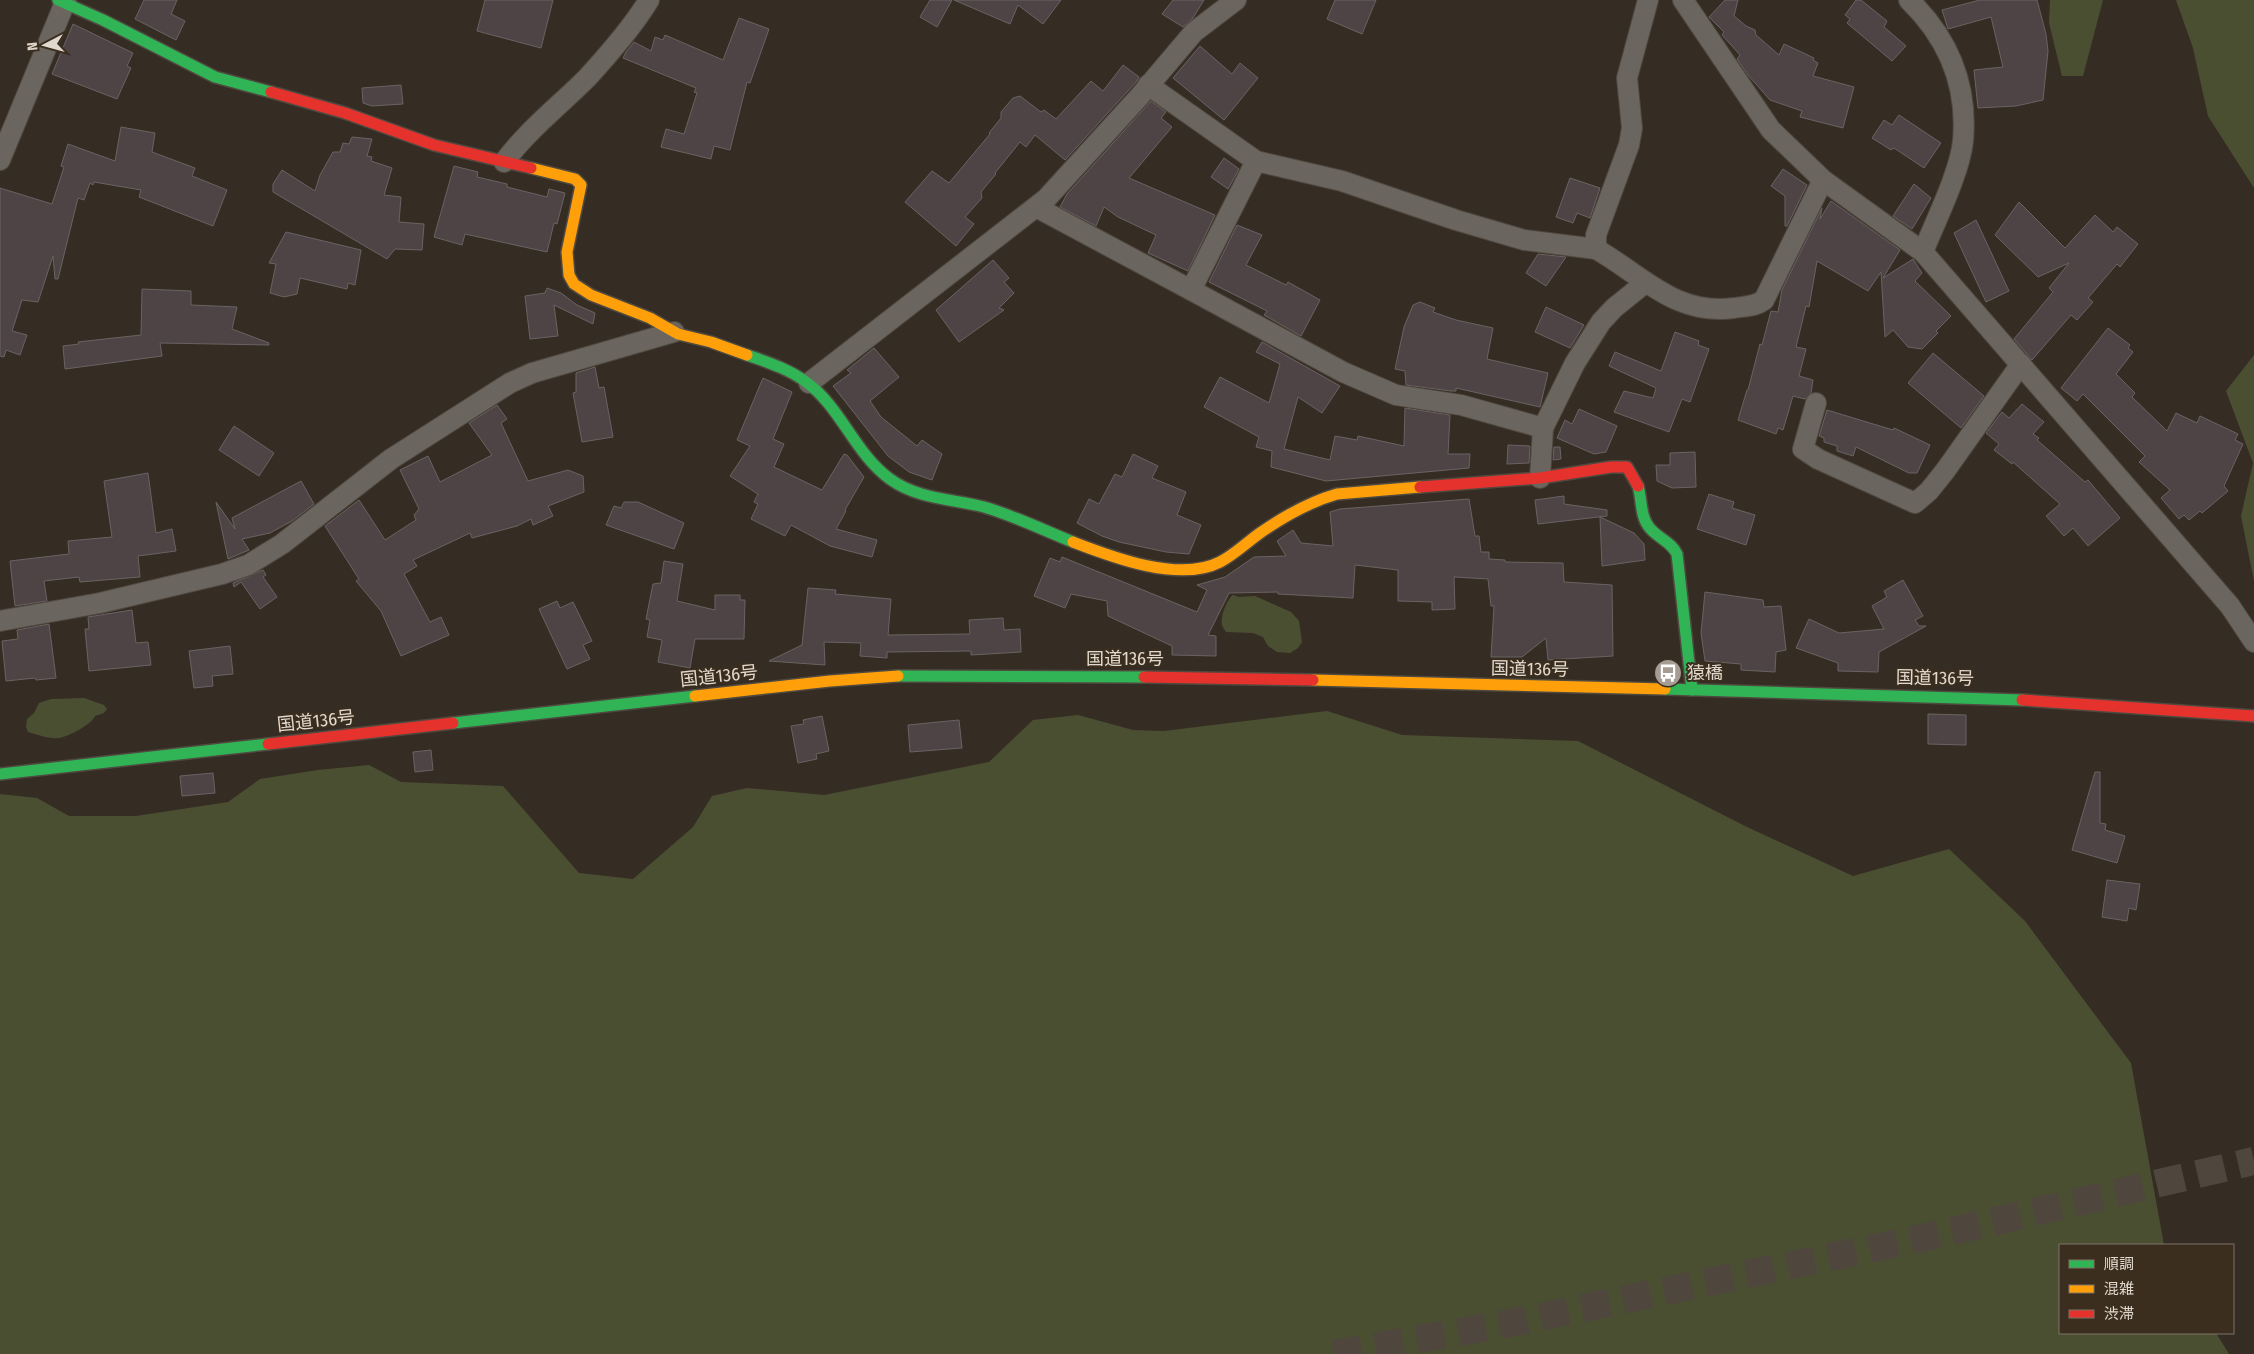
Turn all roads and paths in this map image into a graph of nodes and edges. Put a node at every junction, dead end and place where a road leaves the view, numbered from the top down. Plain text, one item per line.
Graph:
1 (649, 0) edge
2 (1236, 0) edge
3 (1648, 0) edge
4 (1683, 0) edge
5 (1909, 0) edge
6 (63, 1) edge
7 (1148, 85) junction
8 (0, 160) edge
9 (1256, 161) junction
10 (504, 162) junction
11 (1822, 180) junction
12 (1036, 207) junction
13 (1596, 249) junction
14 (1923, 252) junction
15 (1645, 283) junction
16 (1191, 290) junction
17 (674, 332) junction
18 (2021, 364) junction
19 (809, 383) junction
20 (1816, 402) dead end
21 (1543, 428) junction
22 (1540, 478) junction
23 (0, 621) edge
24 (2254, 642) edge
25 (1692, 690) junction
26 (2254, 716) edge
27 (0, 774) edge

1 - 10 street
2 - 7 street
3 - 13 street
4 - 11 street
5 - 14 street
6 - 8 street
6 - 10 main road
7 - 9 street
7 - 12 street
9 - 13 street
9 - 16 street
10 - 17 main road
11 - 14 street
11 - 15 street
12 - 16 street
12 - 19 street
13 - 15 street
14 - 18 street
15 - 21 street
16 - 21 street
17 - 19 main road
17 - 23 street
18 - 20 street
18 - 24 street
19 - 22 main road
21 - 22 street
22 - 25 main road
25 - 26 main road, 国道136号
25 - 27 main road, 国道136号

